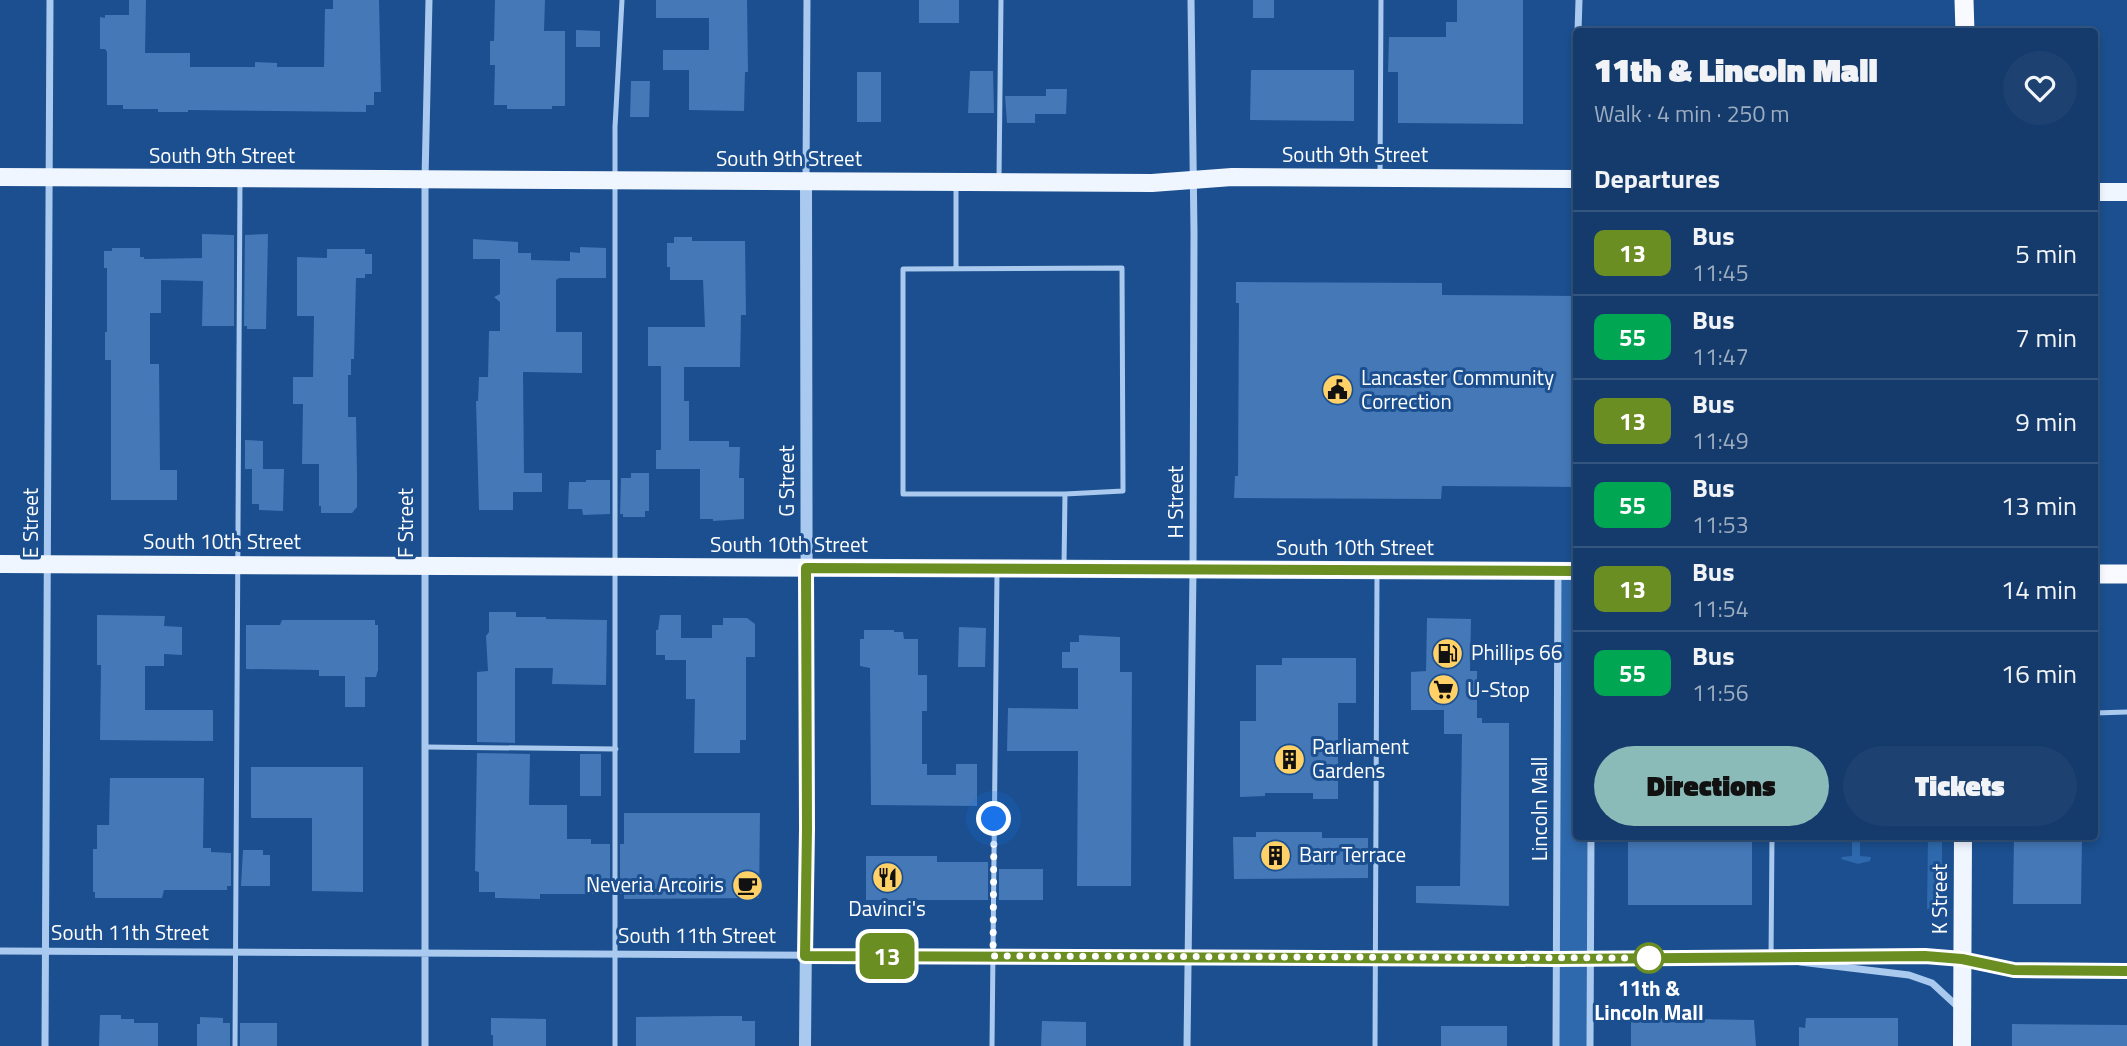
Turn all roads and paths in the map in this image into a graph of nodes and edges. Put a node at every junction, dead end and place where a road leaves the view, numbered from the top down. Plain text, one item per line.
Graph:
1 (50, 0) edge
2 (429, 0) edge
3 (622, 0) edge
4 (807, 0) edge
5 (1001, 0) edge
6 (1191, 0) edge
7 (1381, 0) edge
8 (1579, 0) edge
9 (1964, 0) edge
10 (1578, 28) edge
11 (1965, 28) edge
12 (0, 177) edge
13 (49, 178) junction
14 (240, 178) junction
15 (1380, 178) junction
16 (1573, 179) edge
17 (425, 180) junction
18 (1194, 180) junction
19 (615, 181) junction
20 (806, 182) junction
21 (956, 182) junction
22 (999, 182) junction
23 (2098, 192) edge
24 (2127, 192) edge
25 (956, 268) junction
26 (1065, 494) junction
27 (0, 564) edge
28 (48, 564) junction
29 (237, 565) junction
30 (424, 566) junction
31 (614, 567) junction
32 (806, 568) junction
33 (1064, 568) junction
34 (997, 569) junction
35 (1377, 570) junction
36 (1193, 571) junction
37 (1558, 571) junction
38 (1573, 571) edge
39 (2098, 574) edge
40 (2127, 574) edge
41 (2127, 712) edge
42 (2098, 713) edge
43 (426, 747) junction
44 (616, 749) junction
45 (1591, 840) edge
46 (1772, 840) edge
47 (1963, 840) edge
48 (0, 951) edge
49 (46, 952) junction
50 (235, 953) junction
51 (425, 953) junction
52 (615, 954) junction
53 (805, 956) junction
54 (993, 956) junction
55 (1187, 957) junction
56 (1590, 957) junction
57 (1375, 958) junction
58 (1771, 958) junction
59 (1556, 959) junction
60 (1962, 959) junction
61 (2127, 971) edge
62 (1962, 1014) junction
63 (45, 1046) edge
64 (235, 1046) edge
65 (425, 1046) edge
66 (615, 1046) edge
67 (805, 1046) edge
68 (992, 1046) edge
69 (1186, 1046) edge
70 (1375, 1046) edge
71 (1556, 1046) edge
72 (1590, 1046) edge
73 (1962, 1046) edge

1 - 13 street, E Street
2 - 17 street, F Street
3 - 19 lane
4 - 20 street, G Street
5 - 22 lane
6 - 18 street, H Street
7 - 15 lane
8 - 10 street
9 - 11 highway
12 - 13 main road, South 9th Street
13 - 14 main road, South 9th Street
13 - 28 street, E Street
14 - 17 main road, South 9th Street
14 - 29 lane
15 - 16 main road, South 9th Street
15 - 18 main road, South 9th Street
17 - 19 main road, South 9th Street
17 - 30 street, F Street
18 - 22 main road, South 9th Street
18 - 36 street, H Street
19 - 20 main road, South 9th Street
19 - 31 lane
20 - 21 main road, South 9th Street
20 - 32 street, G Street
21 - 22 main road, South 9th Street
21 - 25 lane
23 - 24 main road
25 - 26 lane
25 - 26 lane
26 - 33 lane
27 - 28 main road, South 10th Street
28 - 29 main road, South 10th Street
28 - 49 street, E Street
29 - 30 main road, South 10th Street
29 - 50 lane
30 - 31 main road, South 10th Street
30 - 43 street, F Street
31 - 32 main road, South 10th Street
31 - 44 lane
32 - 34 main road, South 10th Street
32 - 53 street, G Street
33 - 34 main road, South 10th Street
33 - 36 main road, South 10th Street
34 - 54 lane
35 - 36 main road, South 10th Street
35 - 37 main road, South 10th Street
35 - 57 lane
36 - 55 street, H Street
37 - 38 main road, South 10th Street
37 - 59 street, Lincoln Mall
39 - 40 highway
41 - 42 lane
43 - 44 lane
43 - 51 street, F Street
44 - 52 lane
45 - 56 street
46 - 58 lane
47 - 60 main road, K Street
48 - 49 street, South 11th Street
49 - 50 street, South 11th Street
49 - 63 street, E Street
50 - 51 street, South 11th Street
50 - 64 lane
51 - 52 street, South 11th Street
51 - 65 street, F Street
52 - 53 street, South 11th Street
52 - 66 lane
53 - 54 street, South 11th Street
53 - 67 street, G Street
54 - 55 street, South 11th Street
54 - 68 lane
55 - 57 street, South 11th Street
55 - 69 street, H Street
56 - 58 street, South 11th Street
56 - 59 street, South 11th Street
56 - 72 street
57 - 59 street, South 11th Street
57 - 70 lane
58 - 60 street, South 11th Street
58 - 62 street, South 11th Street
59 - 71 street, Lincoln Mall
60 - 61 street, South 11th Street
60 - 62 main road, K Street
62 - 73 main road, K Street

